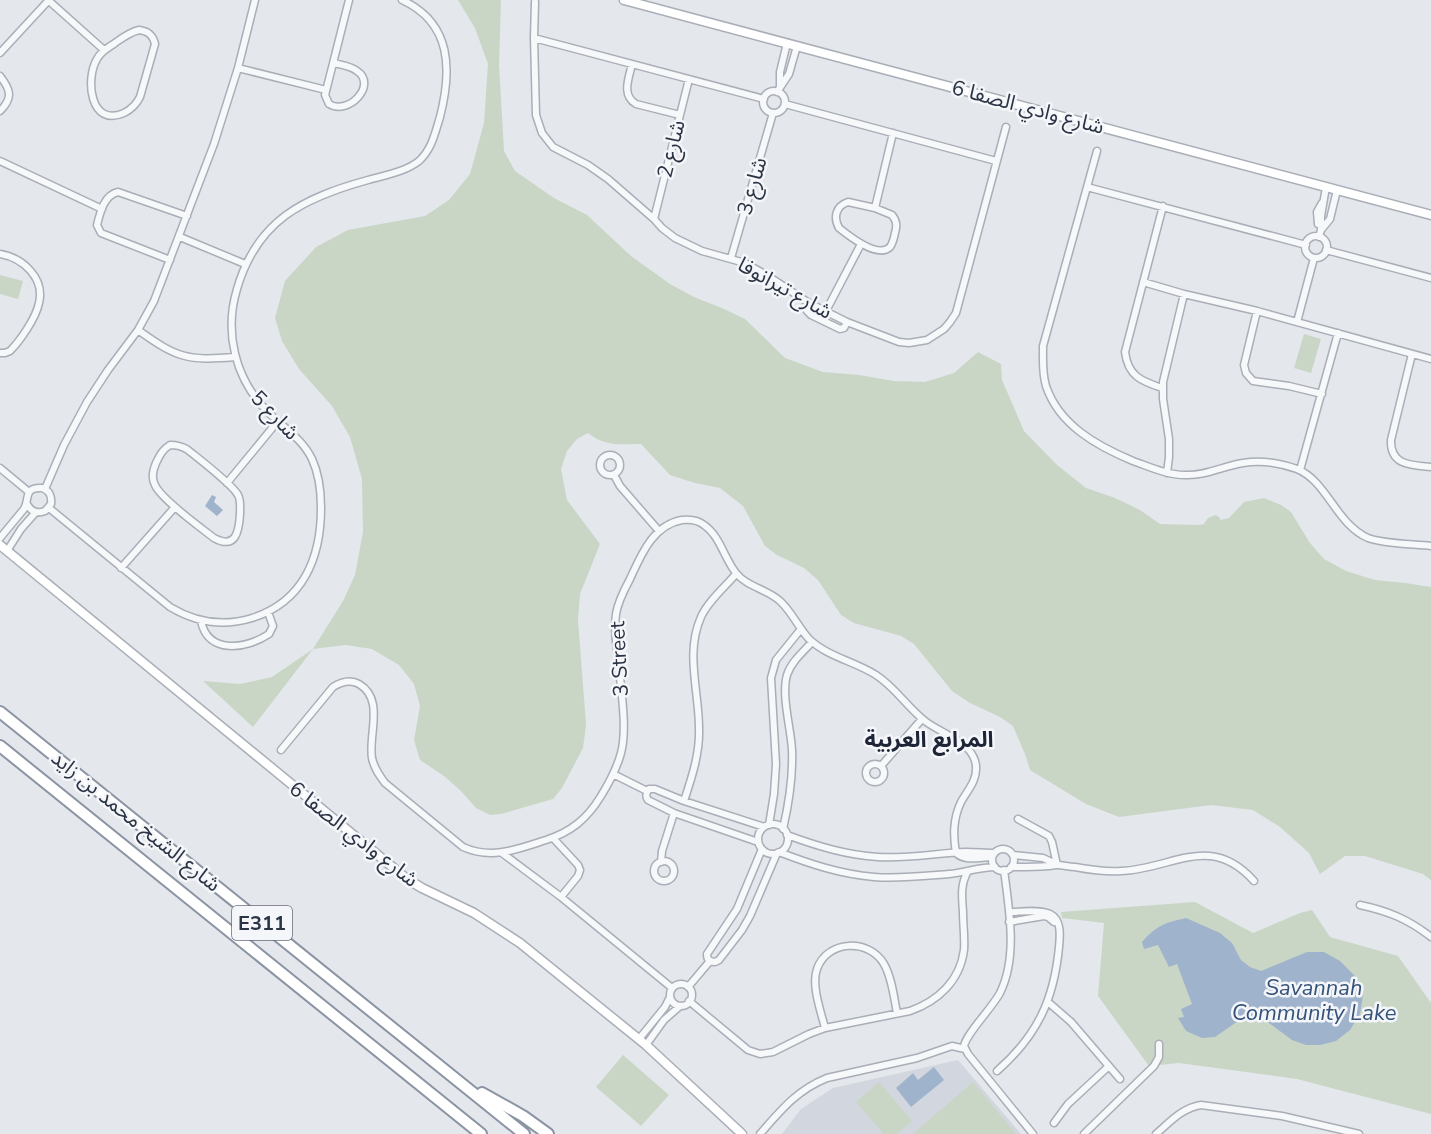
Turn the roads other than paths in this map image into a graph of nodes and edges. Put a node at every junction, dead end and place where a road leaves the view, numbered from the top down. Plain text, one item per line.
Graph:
1 (49, 0) edge
2 (255, 0) edge
3 (349, 0) edge
4 (402, 0) edge
5 (624, 0) edge
6 (535, 2) dead end
7 (534, 38) junction
8 (787, 43) junction
9 (797, 46) junction
10 (104, 50) junction
11 (0, 52) edge
12 (784, 57) junction
13 (794, 60) junction
14 (334, 63) junction
15 (632, 64) junction
16 (238, 68) junction
17 (0, 76) edge
18 (689, 79) junction
19 (779, 87) junction
20 (326, 90) junction
21 (764, 99) junction
22 (785, 104) junction
23 (0, 111) edge
24 (772, 113) junction
25 (680, 115) junction
26 (1006, 127) dead end
27 (893, 133) junction
28 (1097, 151) dead end
29 (0, 161) edge
30 (996, 161) junction
31 (1087, 187) junction
32 (1326, 187) junction
33 (1337, 190) junction
34 (1323, 201) junction
35 (1334, 203) junction
36 (1163, 206) junction
37 (875, 208) junction
38 (102, 209) junction
39 (1431, 215) edge
40 (188, 216) junction
41 (654, 219) junction
42 (1320, 233) junction
43 (180, 237) junction
44 (861, 244) junction
45 (1306, 245) junction
46 (1326, 250) junction
47 (0, 254) edge
48 (731, 258) junction
49 (1314, 258) junction
50 (170, 260) junction
51 (245, 264) junction
52 (1431, 278) edge
53 (1143, 282) junction
54 (1184, 294) junction
55 (809, 303) junction
56 (826, 311) junction
57 (1257, 311) junction
58 (847, 322) junction
59 (1297, 322) junction
60 (138, 330) junction
61 (1338, 333) junction
62 (0, 353) edge
63 (1412, 354) junction
64 (235, 357) junction
65 (1431, 359) edge
66 (1162, 388) junction
67 (1322, 394) junction
68 (278, 421) junction
69 (1431, 467) edge
70 (0, 468) edge
71 (1300, 470) junction
72 (1167, 473) junction
73 (614, 475) dead end
74 (227, 483) junction
75 (45, 489) junction
76 (29, 492) junction
77 (27, 504) junction
78 (175, 507) junction
79 (49, 508) junction
80 (36, 513) junction
81 (18, 516) junction
82 (26, 522) junction
83 (6, 531) junction
84 (659, 531) junction
85 (0, 538) edge
86 (14, 538) junction
87 (1431, 546) edge
88 (4, 548) edge
89 (121, 568) junction
90 (736, 574) junction
91 (268, 612) junction
92 (201, 621) junction
93 (801, 629) junction
94 (812, 642) junction
95 (0, 712) edge
96 (922, 719) junction
97 (0, 746) edge
98 (281, 750) dead end
99 (881, 766) dead end
100 (613, 774) junction
101 (647, 791) junction
102 (684, 801) junction
103 (674, 813) junction
104 (1018, 819) dead end
105 (767, 826) junction
106 (785, 832) junction
107 (553, 838) junction
108 (758, 842) junction
109 (762, 849) junction
110 (502, 853) junction
111 (778, 853) junction
112 (956, 853) junction
113 (993, 855) junction
114 (1012, 855) junction
115 (1024, 856) junction
116 (661, 862) dead end
117 (1057, 865) junction
118 (995, 867) junction
119 (1023, 867) junction
120 (1008, 869) junction
121 (968, 871) junction
122 (952, 874) junction
123 (1254, 881) dead end
124 (961, 887) junction
125 (561, 897) junction
126 (1360, 904) dead end
127 (1009, 912) junction
128 (1009, 922) junction
129 (1431, 937) edge
130 (1059, 939) junction
131 (710, 962) junction
132 (688, 987) junction
133 (672, 988) junction
134 (670, 996) junction
135 (689, 1001) junction
136 (1048, 1002) junction
137 (680, 1006) junction
138 (663, 1010) junction
139 (897, 1013) junction
140 (669, 1015) junction
141 (649, 1027) junction
142 (825, 1028) junction
143 (656, 1033) junction
144 (642, 1042) junction
145 (1159, 1044) dead end
146 (965, 1049) junction
147 (1109, 1066) junction
148 (997, 1071) dead end
149 (456, 1079) junction
150 (1120, 1080) dead end
151 (1054, 1123) dead end
152 (1161, 1132) edge
153 (482, 1134) edge
154 (524, 1134) edge
155 (548, 1134) edge
156 (742, 1134) edge
157 (760, 1134) edge
158 (1033, 1134) edge
159 (1084, 1134) edge
160 (1359, 1134) edge

1 - 10 street
1 - 11 street
2 - 16 street
3 - 14 street
4 - 51 street, شارع 5
5 - 8 main road, شارع وادي الصفا 6
6 - 7 street, شارع تيرانوفا
7 - 15 street
7 - 41 street, شارع تيرانوفا
8 - 9 main road, شارع وادي الصفا 6
8 - 12 street
9 - 13 street
9 - 32 main road, شارع وادي الصفا 6
10 - 10 street
12 - 13 street
12 - 19 street
13 - 19 street
14 - 20 street
14 - 20 street
15 - 18 street
15 - 25 street
16 - 20 street
16 - 40 street
17 - 23 street
18 - 21 street
18 - 25 street, شارع 2
19 - 21 street
19 - 22 street
21 - 24 street
22 - 24 street
22 - 27 street
24 - 48 street, شارع 3
25 - 41 street, شارع 2
26 - 30 street, شارع تيرانوفا
27 - 30 street
27 - 37 street
28 - 31 street
29 - 38 street
30 - 58 street, شارع تيرانوفا
31 - 36 street
31 - 72 street
32 - 33 main road, شارع وادي الصفا 6
32 - 34 street
33 - 35 street
33 - 39 main road, شارع وادي الصفا 6
34 - 35 street
34 - 42 street
35 - 42 street
36 - 45 street
36 - 53 street
37 - 44 street
37 - 44 street
38 - 40 street
38 - 50 street
40 - 43 street
41 - 48 street, شارع تيرانوفا
42 - 45 street
42 - 46 street
43 - 50 street
43 - 51 street
44 - 56 street
45 - 49 street
46 - 49 street
46 - 52 street
47 - 62 street
48 - 55 street, شارع تيرانوفا
49 - 59 street
50 - 60 street
51 - 64 street, شارع 5
53 - 54 street
53 - 66 street
54 - 57 street
54 - 66 street
55 - 56 street, شارع تيرانوفا
55 - 58 street
56 - 58 street, شارع تيرانوفا
57 - 59 street
57 - 67 street
59 - 61 street
60 - 64 street
60 - 75 street
61 - 63 street
61 - 67 street
63 - 65 street
63 - 69 street
64 - 68 street, شارع 5
66 - 72 street
67 - 71 street
68 - 74 street
68 - 91 street, شارع 5
70 - 76 street
71 - 72 street
71 - 87 street
73 - 84 street
74 - 78 street
74 - 78 street
75 - 76 street
75 - 79 street
76 - 77 street
77 - 80 street
77 - 81 street
78 - 89 street
79 - 80 street
79 - 89 street, شارع 5
80 - 82 street
81 - 82 street
81 - 83 street
82 - 86 street
83 - 85 street
83 - 86 street
84 - 90 street
84 - 100 street, 3 Street
86 - 88 street
88 - 144 main road, شارع وادي الصفا 6
89 - 92 street, شارع 5
90 - 93 street
90 - 102 street
91 - 92 street, شارع 5
91 - 92 street
93 - 94 street
93 - 105 street
94 - 96 street
94 - 106 street
95 - 149 highway, شارع الشيخ محمد بن زايد / E311
96 - 99 street
96 - 112 street
97 - 153 highway, شارع الشيخ محمد بن زايد / E311
98 - 110 street, 3 Street
100 - 101 street
100 - 107 street, 3 Street
101 - 102 street
101 - 103 street
102 - 105 street
103 - 108 street
103 - 116 street
104 - 117 street
105 - 106 street
105 - 108 street
106 - 111 street
106 - 112 street
107 - 110 street, 3 Street
107 - 125 street
108 - 109 street
109 - 111 street
109 - 131 street
110 - 125 street
111 - 122 street
111 - 131 street
112 - 113 street
113 - 114 street
113 - 118 street
114 - 115 street
114 - 120 street
115 - 117 street
115 - 119 street
117 - 119 street
117 - 123 street
118 - 120 street
118 - 121 street
119 - 120 street
120 - 127 street
121 - 122 street
121 - 124 street
122 - 124 street
124 - 139 street
125 - 133 street
126 - 129 street
127 - 128 street
127 - 130 street
128 - 130 street
128 - 146 street
130 - 136 street
131 - 132 street
132 - 133 street
132 - 135 street
133 - 134 street
134 - 137 street
134 - 138 street
135 - 137 street
135 - 142 street
136 - 147 street
136 - 148 street
137 - 140 street
138 - 140 street
138 - 141 street
139 - 142 street
139 - 142 street
140 - 143 street
141 - 143 street
141 - 144 street
143 - 144 street
144 - 156 main road, شارع وادي الصفا 6
145 - 159 street
146 - 157 street
146 - 158 street
147 - 150 street
147 - 151 street
149 - 154 highway, شارع الشيخ محمد بن زايد / E311
149 - 155 highway
152 - 160 street

